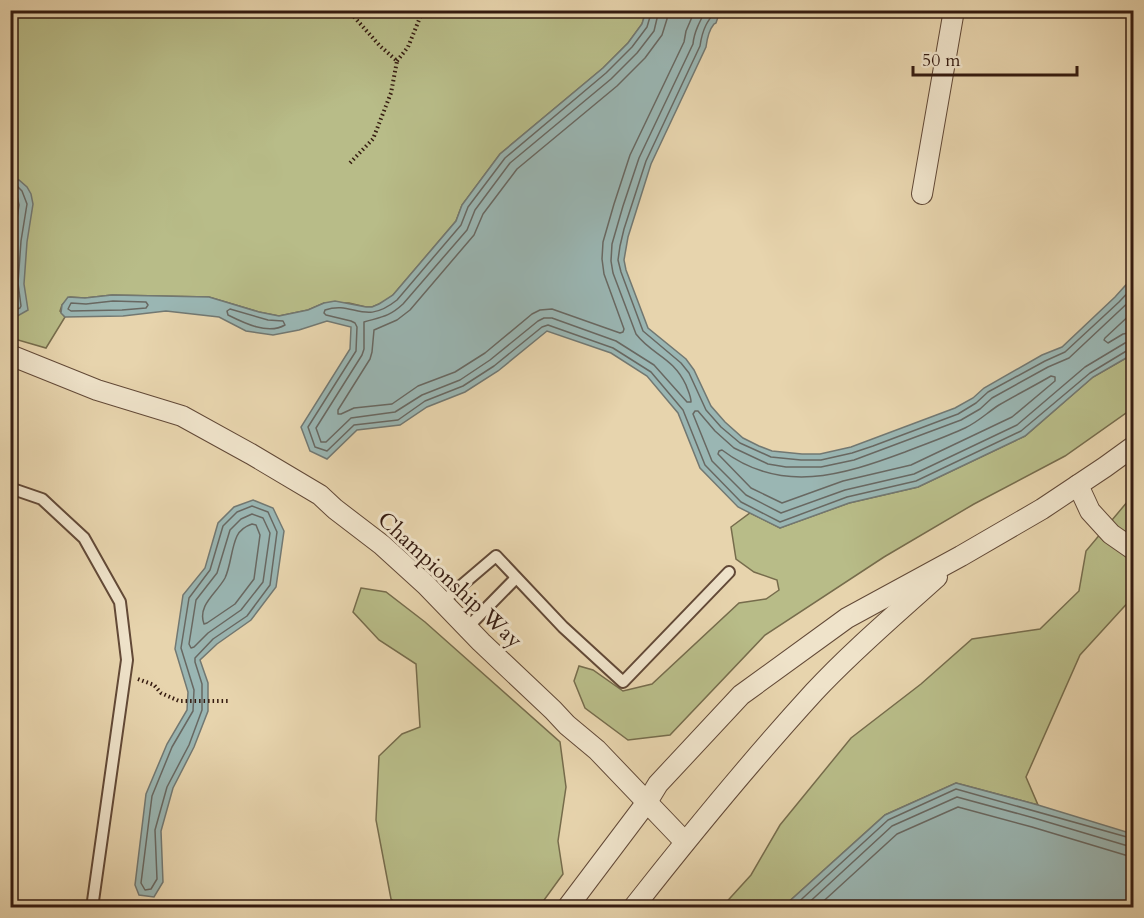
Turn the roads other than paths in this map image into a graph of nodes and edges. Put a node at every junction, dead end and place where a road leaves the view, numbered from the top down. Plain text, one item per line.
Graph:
1 (954, 10) edge
2 (922, 194) dead end
3 (10, 355) edge
4 (1134, 446) edge
5 (1078, 485) junction
6 (10, 488) edge
7 (1134, 550) edge
8 (961, 556) junction
9 (729, 572) dead end
10 (516, 578) junction
11 (442, 602) junction
12 (467, 628) junction
13 (647, 802) junction
14 (685, 842) junction
15 (92, 908) edge
16 (567, 908) edge
17 (633, 908) edge

1 - 2 street
3 - 11 street, Championship Way
4 - 5 street
5 - 7 street
5 - 8 street
6 - 15 lane
8 - 13 street
8 - 14 street
9 - 10 lane
10 - 11 lane
10 - 12 lane
11 - 12 street, Championship Way
12 - 13 street, Championship Way
13 - 14 street, Championship Way
13 - 16 street
14 - 17 street

